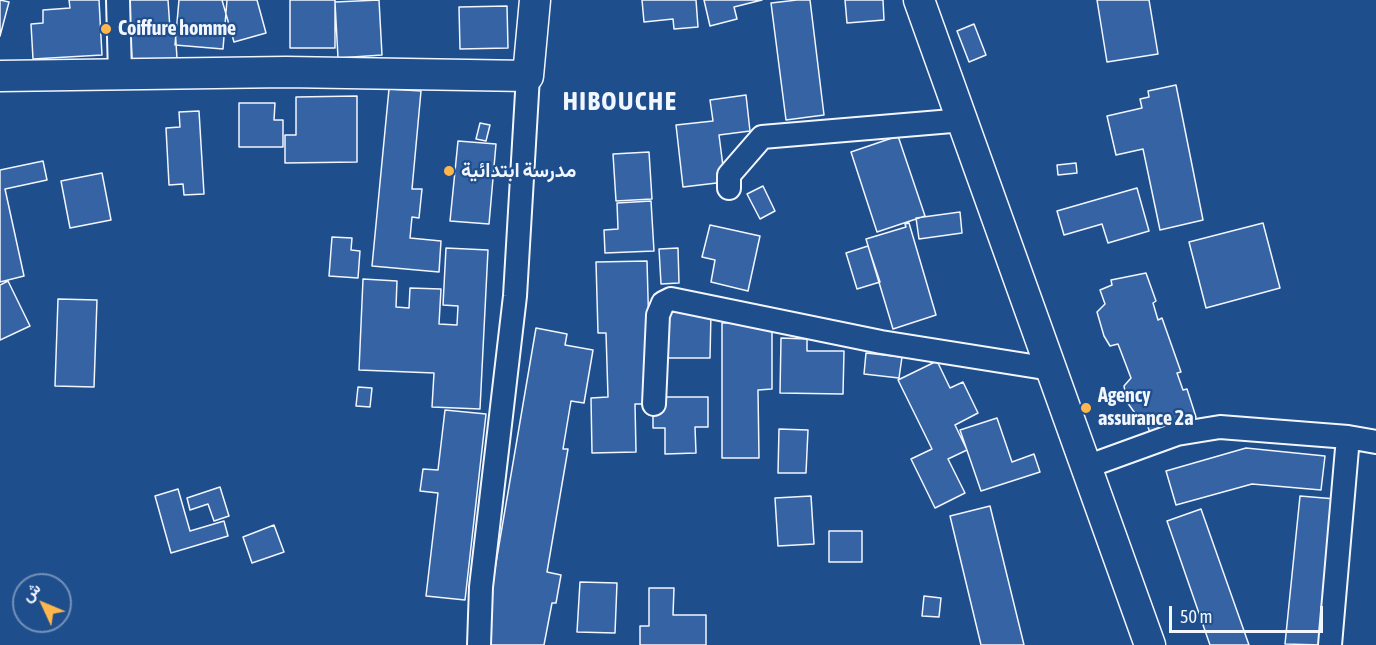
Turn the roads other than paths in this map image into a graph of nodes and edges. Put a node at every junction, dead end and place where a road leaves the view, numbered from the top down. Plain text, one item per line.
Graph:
1 (118, 0) edge
2 (535, 0) edge
3 (919, 0) edge
4 (120, 74) junction
5 (0, 76) edge
6 (528, 76) junction
7 (964, 120) junction
8 (729, 188) dead end
9 (1051, 369) junction
10 (654, 404) dead end
11 (1348, 437) junction
12 (1376, 442) edge
13 (1086, 467) junction
14 (479, 645) edge
15 (1150, 645) edge
16 (1330, 645) edge

1 - 4 street
2 - 6 main road
3 - 7 main road
4 - 5 main road
4 - 6 main road
6 - 14 street
7 - 8 street
7 - 9 main road
9 - 10 street
9 - 13 main road
11 - 12 street
11 - 13 street
11 - 16 street
13 - 15 main road

